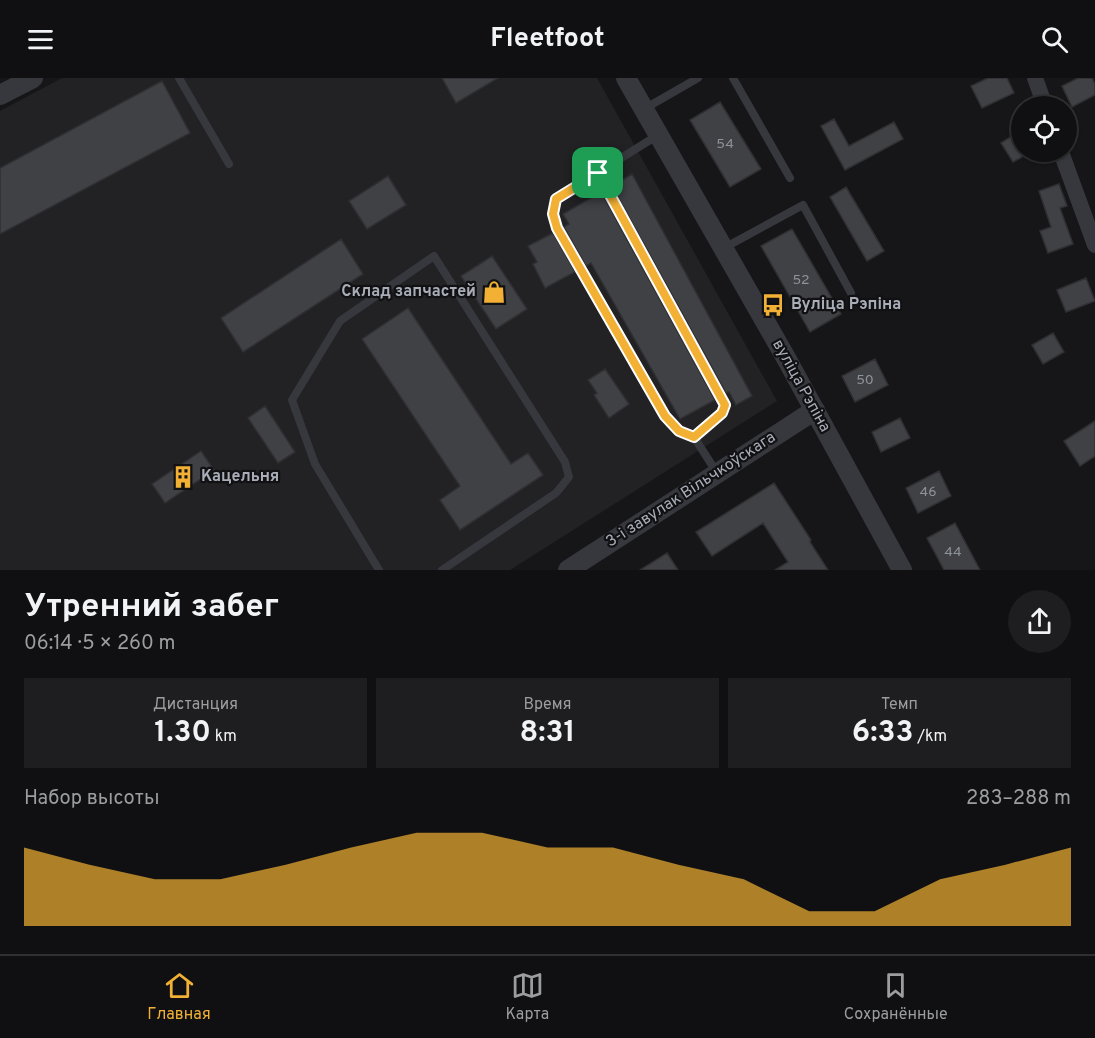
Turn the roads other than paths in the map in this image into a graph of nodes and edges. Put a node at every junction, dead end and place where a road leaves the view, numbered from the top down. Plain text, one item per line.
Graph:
1 (179, 78) edge
2 (626, 78) edge
3 (698, 78) edge
4 (733, 78) edge
5 (1035, 78) edge
6 (1041, 96) edge
7 (644, 109) junction
8 (659, 134) junction
9 (1065, 162) edge
10 (229, 164) dead end
11 (598, 173) junction
12 (790, 178) dead end
13 (1095, 245) edge
14 (724, 248) junction
15 (851, 293) dead end
16 (814, 410) junction
17 (694, 437) junction
18 (717, 473) junction
19 (379, 570) edge
20 (442, 570) edge
21 (568, 570) edge
22 (902, 570) edge

1 - 10 lane
2 - 7 street, вуліца Рэпіна
3 - 7 lane
4 - 12 lane
5 - 6 street
7 - 8 street, вуліца Рэпіна
8 - 11 lane
8 - 14 street, вуліца Рэпіна
9 - 13 street
11 - 17 lane
11 - 17 lane
14 - 15 lane
14 - 16 street, вуліца Рэпіна
16 - 18 street, 3-і завулак Вільчкоўскага
16 - 22 street, вуліца Рэпіна
17 - 18 lane
18 - 21 street, 3-і завулак Вільчкоўскага
19 - 20 lane

